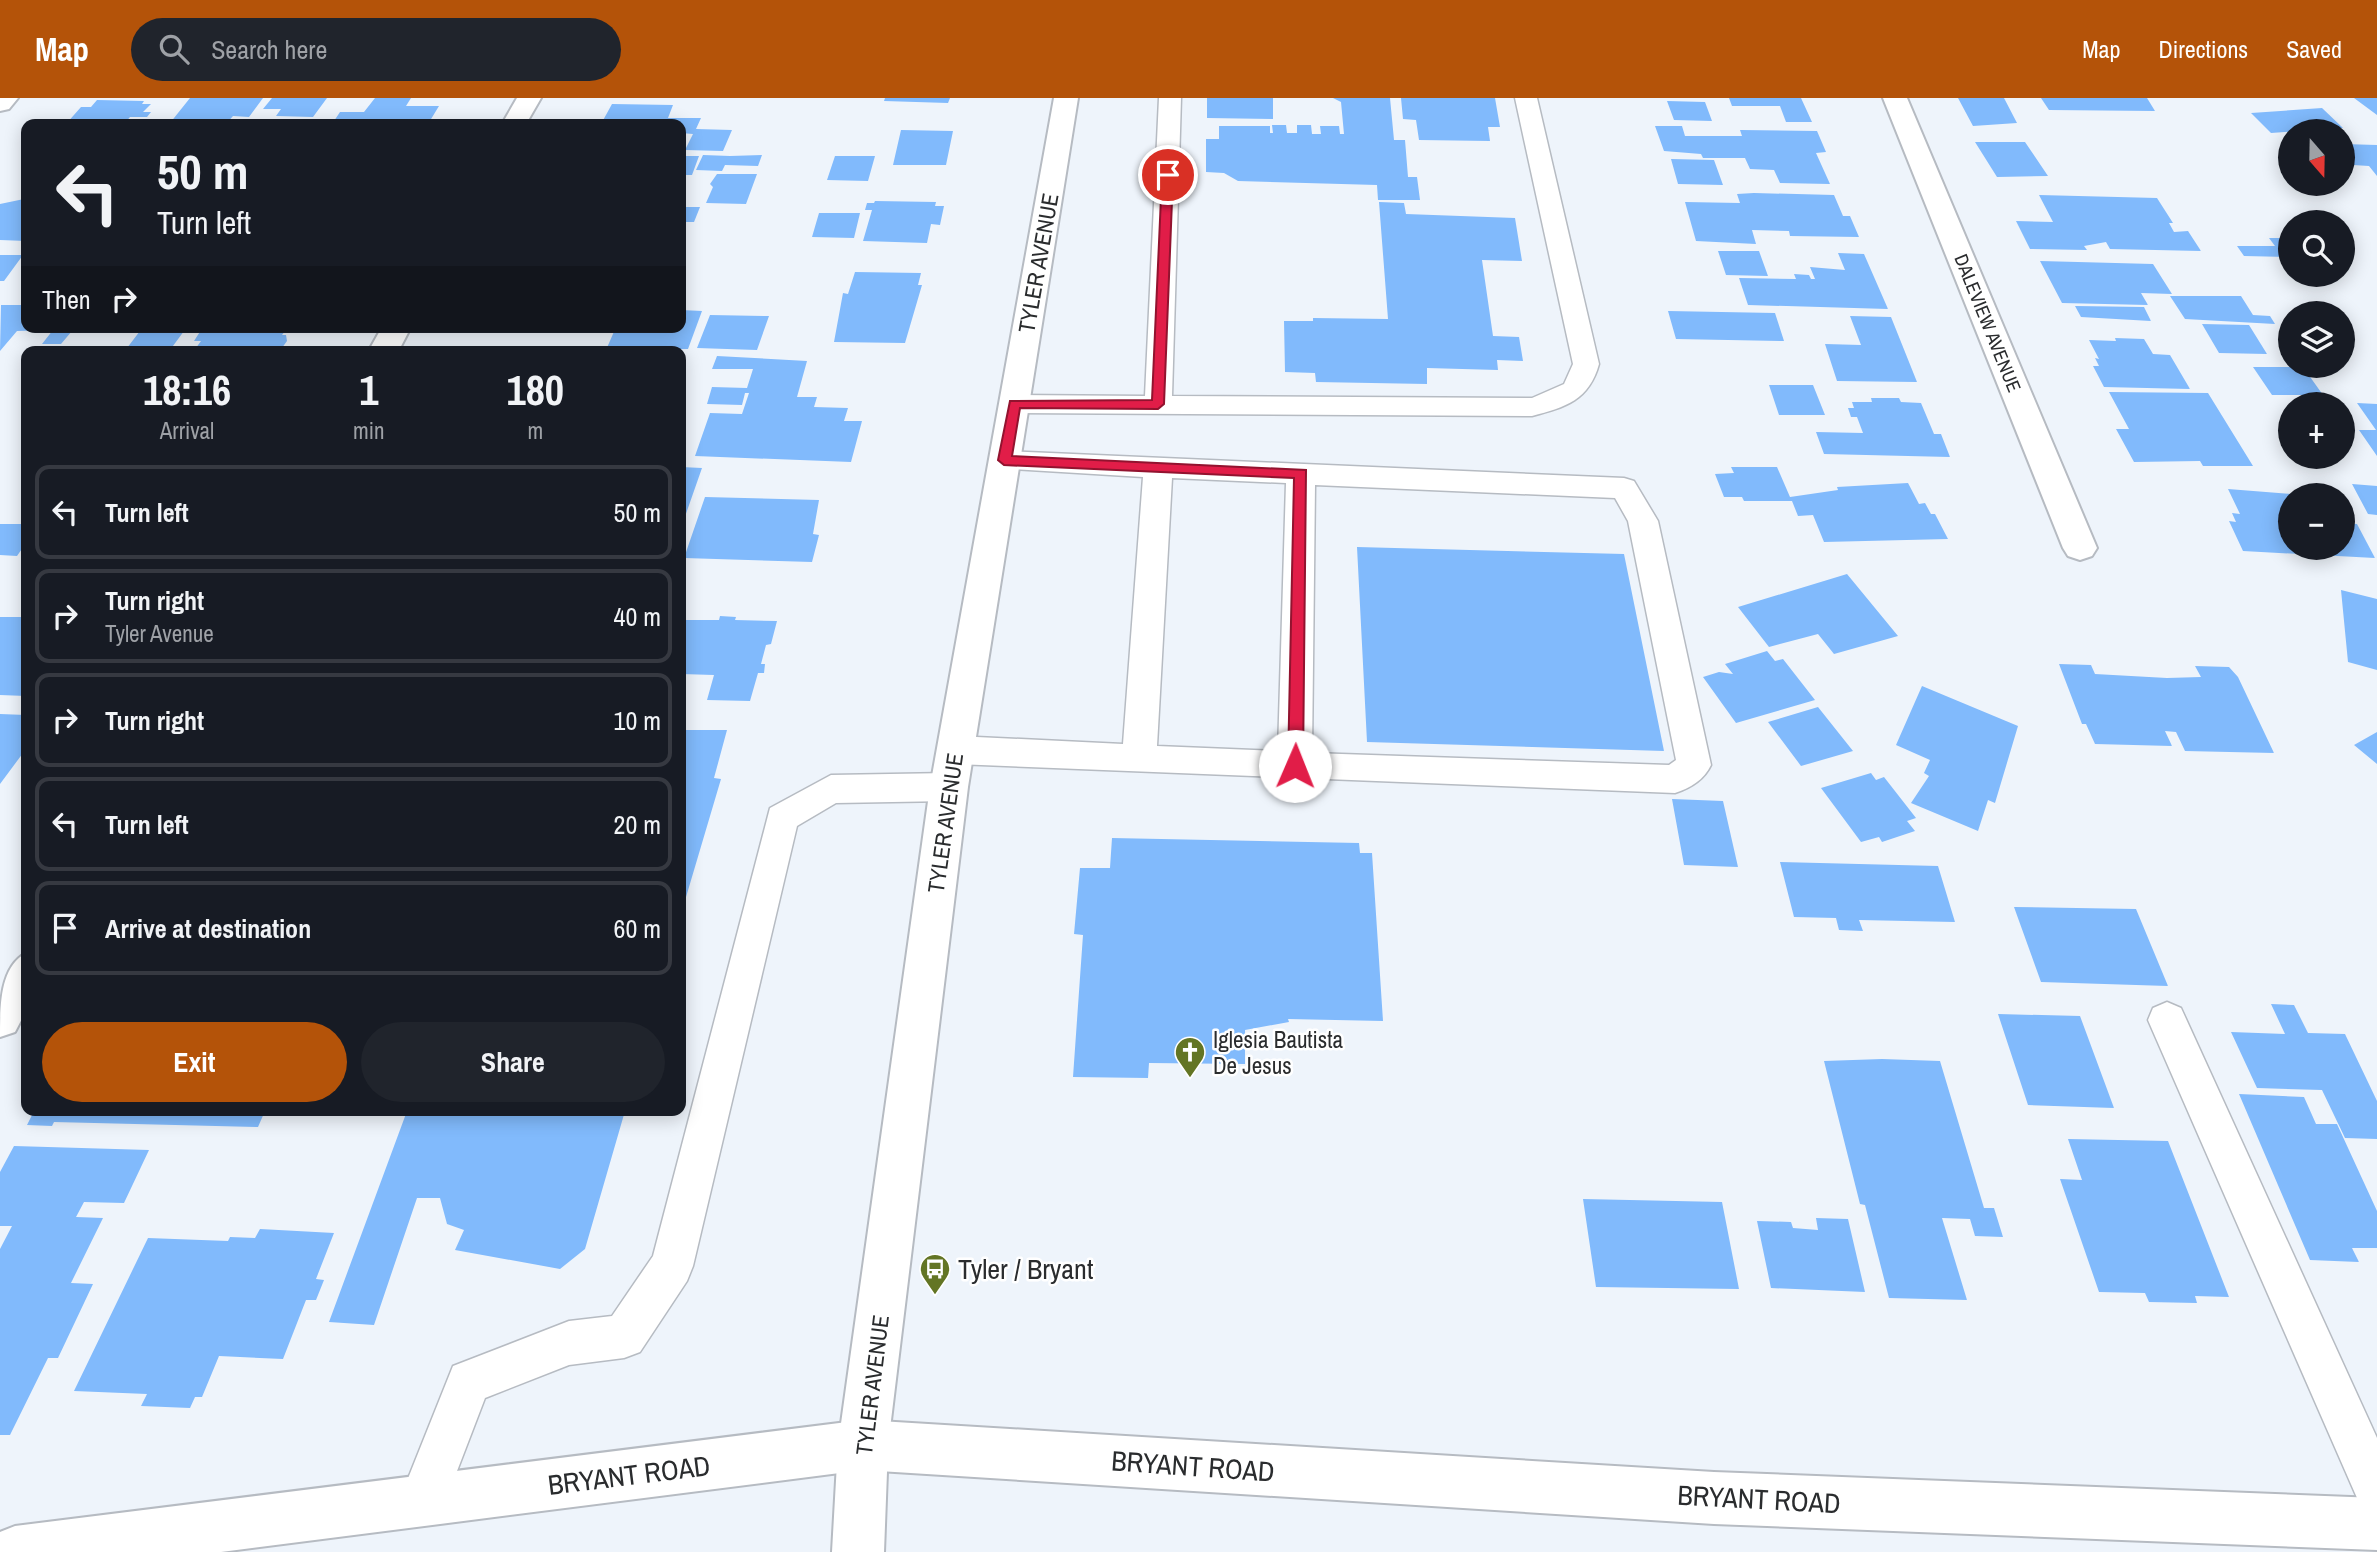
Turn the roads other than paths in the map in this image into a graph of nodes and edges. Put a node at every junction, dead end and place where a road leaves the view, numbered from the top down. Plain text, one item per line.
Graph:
1 (6, 98) edge
2 (529, 98) edge
3 (1066, 98) edge
4 (1170, 98) edge
5 (1526, 98) edge
6 (1895, 98) edge
7 (0, 104) edge
8 (517, 119) edge
9 (1014, 404) junction
10 (1158, 404) junction
11 (1004, 460) junction
12 (1158, 467) junction
13 (1301, 473) junction
14 (2080, 548) dead end
15 (1139, 758) junction
16 (1295, 766) junction
17 (952, 769) junction
18 (2167, 1020) dead end
19 (863, 1445) junction
20 (2377, 1491) edge
21 (422, 1500) junction
22 (2377, 1524) edge
23 (15, 1552) edge
24 (858, 1552) edge

1 - 7 street
2 - 8 street
3 - 9 street, TYLER AVENUE
4 - 10 lane
5 - 10 lane
6 - 14 street, DALEVIEW AVENUE
9 - 10 lane
9 - 11 street, TYLER AVENUE
11 - 12 lane
11 - 17 street, TYLER AVENUE
12 - 13 lane
12 - 15 lane
13 - 16 lane
13 - 16 lane
15 - 16 lane
15 - 17 lane
17 - 19 street, TYLER AVENUE
17 - 21 lane
18 - 20 lane
19 - 21 street, BRYANT ROAD
19 - 22 street, BRYANT ROAD
19 - 24 street, TYLER AVENUE
21 - 23 street, BRYANT ROAD

